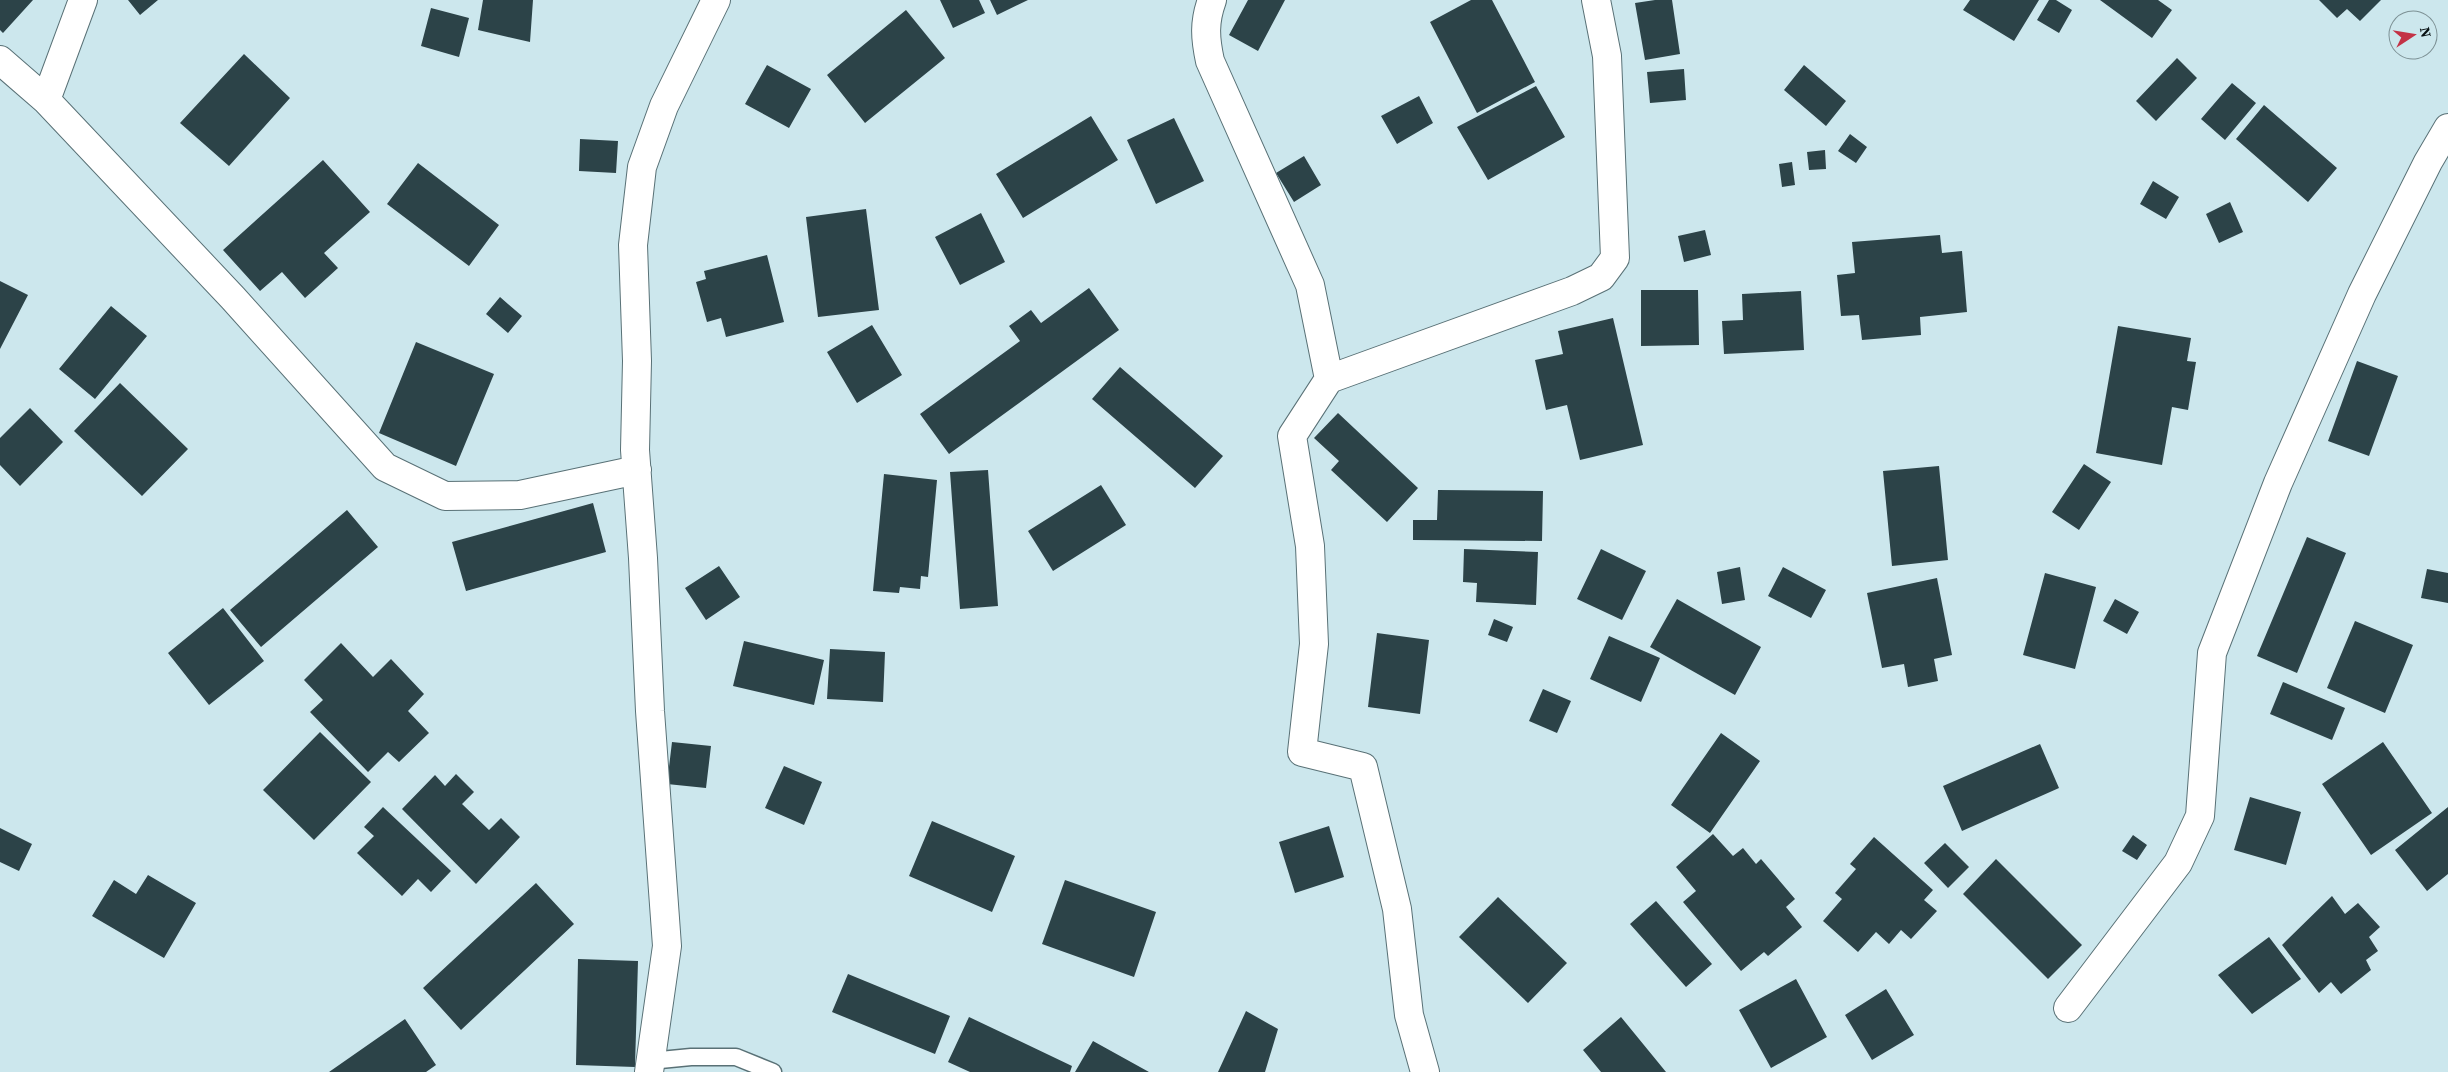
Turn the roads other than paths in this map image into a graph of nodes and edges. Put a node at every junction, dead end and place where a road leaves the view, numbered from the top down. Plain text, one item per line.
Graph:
1 (83, 0) edge
2 (716, 0) edge
3 (1212, 0) edge
4 (1596, 0) edge
5 (0, 60) edge
6 (46, 100) junction
7 (2448, 128) edge
8 (1329, 379) junction
9 (637, 470) junction
10 (2068, 1008) dead end
11 (650, 1066) edge
12 (773, 1072) edge
13 (1425, 1072) edge

1 - 6 street
2 - 9 street
3 - 8 street
4 - 8 street
5 - 6 street
6 - 9 street
7 - 10 street
8 - 13 street
9 - 11 street
11 - 12 lane

